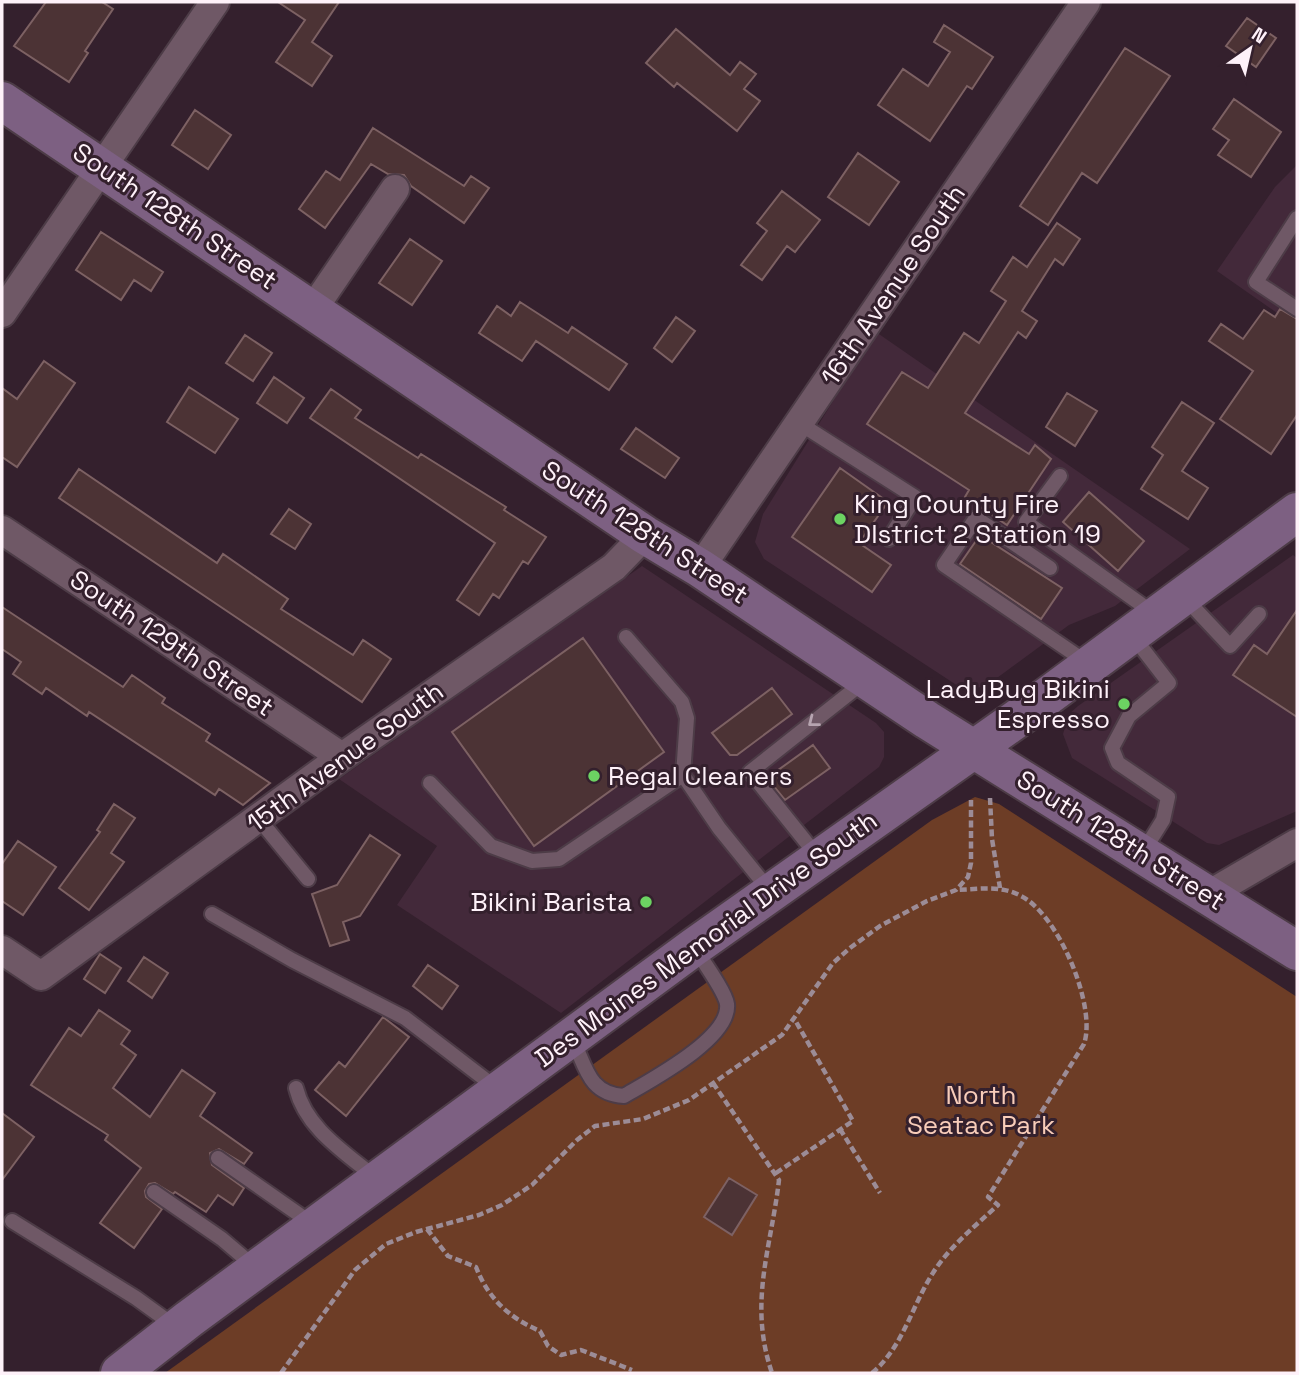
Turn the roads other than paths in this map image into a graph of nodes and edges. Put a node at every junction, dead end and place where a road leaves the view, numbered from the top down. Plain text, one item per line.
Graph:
1 (215, 2) edge
2 (1086, 2) edge
3 (2, 101) edge
4 (101, 167) junction
5 (395, 189) dead end
6 (1297, 218) edge
7 (313, 309) junction
8 (1297, 309) edge
9 (2, 313) edge
10 (799, 423) junction
11 (1060, 476) dead end
12 (1297, 512) edge
13 (2, 530) edge
14 (645, 535) junction
15 (889, 539) dead end
16 (701, 568) junction
17 (1050, 568) dead end
18 (1259, 614) dead end
19 (1157, 615) junction
20 (626, 637) dead end
21 (1090, 665) junction
22 (866, 680) junction
23 (973, 748) junction
24 (342, 757) junction
25 (683, 775) junction
26 (430, 783) dead end
27 (258, 818) junction
28 (1297, 843) edge
29 (1143, 853) junction
30 (818, 858) junction
31 (308, 879) dead end
32 (771, 891) junction
33 (1208, 895) junction
34 (212, 914) dead end
35 (694, 947) junction
36 (1297, 951) edge
37 (5, 959) edge
38 (572, 1037) junction
39 (296, 1088) dead end
40 (499, 1090) junction
41 (218, 1158) dead end
42 (378, 1179) junction
43 (154, 1192) dead end
44 (12, 1221) dead end
45 (315, 1226) junction
46 (258, 1269) junction
47 (177, 1328) junction
48 (120, 1373) edge

1 - 4 street
2 - 10 street, 16th Avenue South
3 - 4 main road, South 128th Street
4 - 7 main road, South 128th Street
4 - 9 street
5 - 7 street
6 - 8 lane
7 - 14 main road, South 128th Street
10 - 15 lane
10 - 16 street, 16th Avenue South
11 - 19 lane
12 - 19 main road, Des Moines Memorial Drive South
13 - 24 street, South 129th Street
14 - 16 main road, South 128th Street
14 - 24 street, 15th Avenue South
16 - 22 main road, South 128th Street
17 - 21 lane
18 - 19 lane
19 - 21 main road, Des Moines Memorial Drive South
19 - 29 lane
20 - 25 lane
21 - 23 main road, Des Moines Memorial Drive South
22 - 23 main road, South 128th Street
22 -> 30 lane
23 - 29 main road, South 128th Street
23 - 30 main road, Des Moines Memorial Drive South
24 - 27 street, 15th Avenue South
25 - 26 lane
25 - 32 lane
27 - 31 lane
27 - 37 street, 15th Avenue South
28 - 33 street
29 - 33 main road, South 128th Street
30 - 32 main road, Des Moines Memorial Drive South
32 - 35 main road, Des Moines Memorial Drive South
33 - 36 main road, South 128th Street
34 - 40 lane
35 - 38 main road, Des Moines Memorial Drive South
35 - 38 lane
38 - 40 main road, Des Moines Memorial Drive South
39 - 42 lane
40 - 42 main road, Des Moines Memorial Drive South
41 - 45 lane
42 - 45 main road, Des Moines Memorial Drive South
43 - 46 lane
44 - 47 lane
45 - 46 main road, Des Moines Memorial Drive South
46 - 47 main road, Des Moines Memorial Drive South
47 - 48 main road, Des Moines Memorial Drive South

